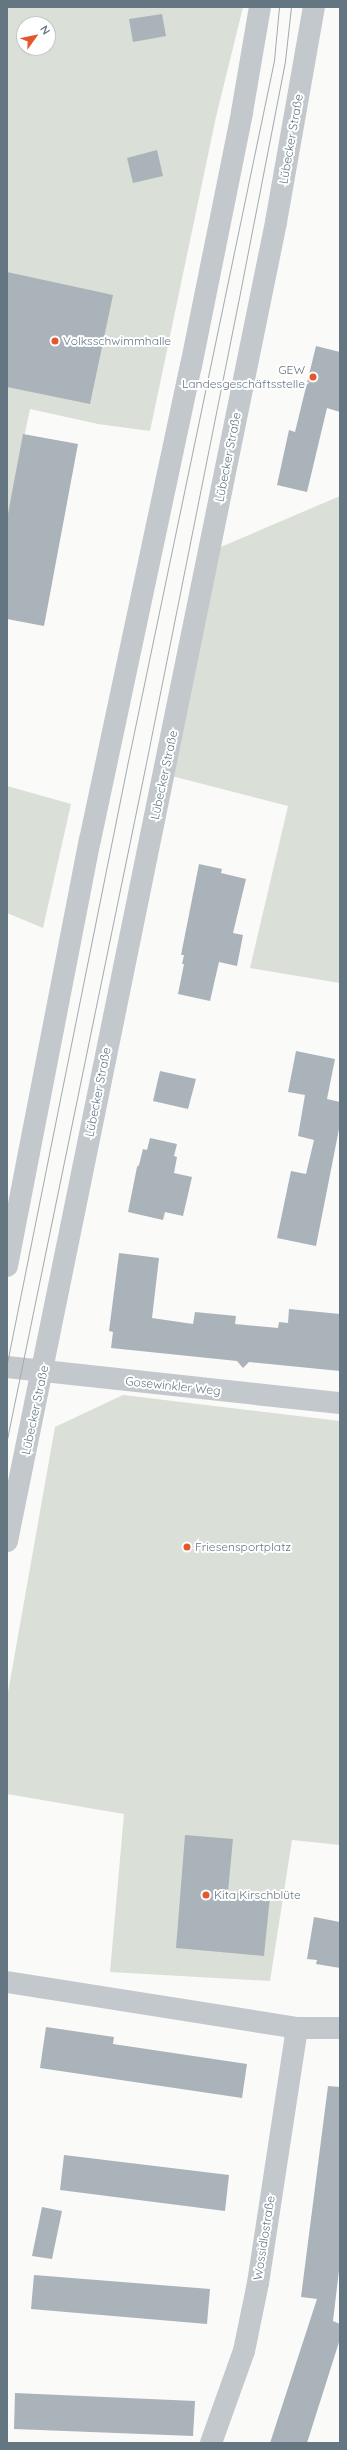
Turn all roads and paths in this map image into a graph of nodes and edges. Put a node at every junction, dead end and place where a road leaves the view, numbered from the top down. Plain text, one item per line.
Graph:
1 (260, 7) edge
2 (314, 7) edge
3 (7, 1266) edge
4 (7, 1367) edge
5 (43, 1372) junction
6 (340, 1403) edge
7 (7, 1541) edge
8 (7, 1982) edge
9 (297, 2028) junction
10 (340, 2028) edge
11 (211, 2443) edge

1 - 3 street
2 - 5 street, Lübecker Straße
4 - 5 street, Gosewinkler Weg
5 - 6 street, Gosewinkler Weg
5 - 7 street, Lübecker Straße
8 - 9 street
9 - 10 street
9 - 11 street, Wossidlostraße

